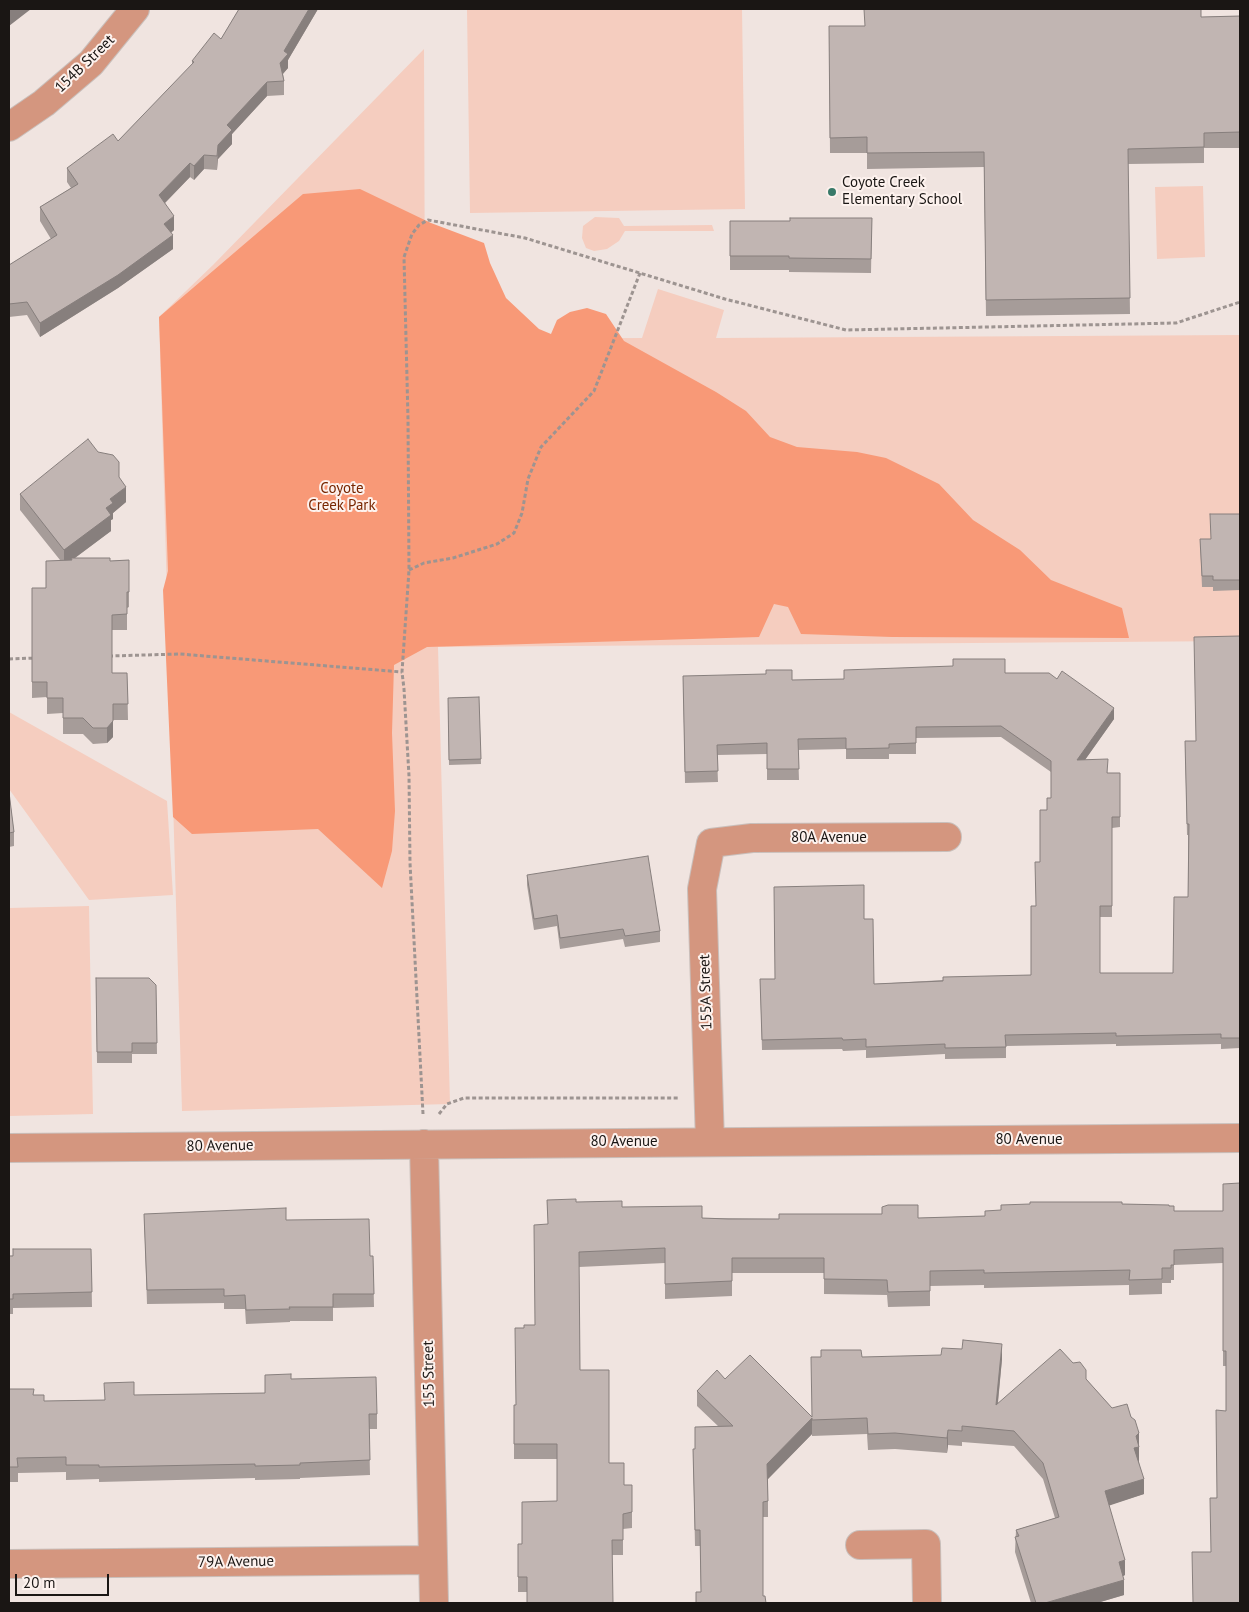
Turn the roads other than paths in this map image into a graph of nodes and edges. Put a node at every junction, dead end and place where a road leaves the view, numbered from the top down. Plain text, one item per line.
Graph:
1 (136, 9) edge
2 (18, 120) edge
3 (947, 837) dead end
4 (711, 843) joint
5 (1240, 1138) edge
6 (710, 1142) junction
7 (424, 1144) junction
8 (9, 1148) edge
9 (860, 1545) dead end
10 (433, 1560) junction
11 (9, 1564) edge
12 (434, 1603) edge
13 (927, 1603) edge

1 - 2 street, 154B Street
3 - 4 street, 80A Avenue
4 - 6 street, 155A Street
5 - 6 street, 80 Avenue
6 - 7 street, 80 Avenue
7 - 8 street, 80 Avenue
7 - 10 street, 155 Street
9 - 13 street
10 - 11 street, 79A Avenue
10 - 12 street, 155 Street

